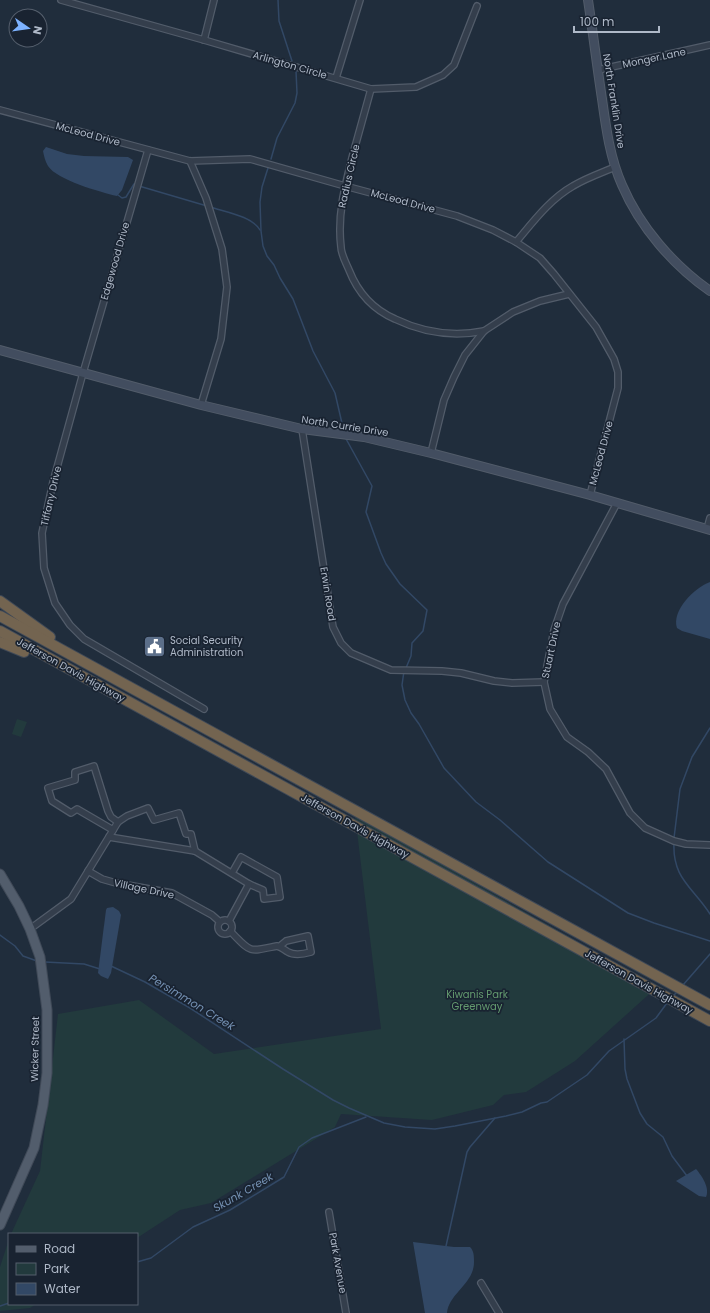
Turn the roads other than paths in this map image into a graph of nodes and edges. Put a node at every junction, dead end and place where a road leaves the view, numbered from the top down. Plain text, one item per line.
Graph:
1 (61, 0) edge
2 (214, 0) edge
3 (360, 0) edge
4 (588, 0) edge
5 (477, 6) dead end
6 (204, 40) junction
7 (710, 45) edge
8 (598, 70) junction
9 (336, 78) junction
10 (371, 89) junction
11 (0, 110) edge
12 (148, 150) junction
13 (190, 161) junction
14 (615, 167) junction
15 (345, 186) junction
16 (516, 242) junction
17 (710, 291) edge
18 (569, 294) junction
19 (484, 331) junction
20 (0, 350) edge
21 (83, 372) junction
22 (201, 405) junction
23 (302, 429) junction
24 (431, 453) junction
25 (590, 495) junction
26 (616, 503) junction
27 (710, 518) edge
28 (708, 530) edge
29 (0, 601) edge
30 (0, 616) edge
31 (0, 631) edge
32 (0, 642) edge
33 (92, 667) junction
34 (70, 671) junction
35 (544, 682) junction
36 (204, 709) dead end
37 (118, 822) junction
38 (113, 830) junction
39 (109, 837) junction
40 (710, 845) edge
41 (195, 851) junction
42 (88, 871) junction
43 (0, 874) edge
44 (232, 874) junction
45 (249, 884) junction
46 (229, 921) junction
47 (220, 922) junction
48 (30, 929) junction
49 (230, 931) junction
50 (280, 946) junction
51 (710, 1005) edge
52 (710, 1021) edge
53 (329, 1212) dead end
54 (0, 1225) edge
55 (481, 1283) dead end
56 (346, 1313) edge
57 (499, 1313) edge

1 - 6 street, Arlington Circle
2 - 6 street
3 - 9 street
4 - 8 street, North Franklin Drive
5 - 10 street, Arlington Circle
6 - 9 street, Arlington Circle
7 - 8 street, Monger Lane
8 - 14 street, North Franklin Drive
9 - 10 street, Arlington Circle
10 - 15 street, Radius Circle
11 - 12 street, McLeod Drive
12 - 13 street, McLeod Drive
12 - 21 street, Edgewood Drive
13 - 15 street, McLeod Drive
13 - 22 street
14 - 16 street
14 - 17 street, North Franklin Drive
15 - 16 street, McLeod Drive
15 - 19 street, Radius Circle
16 - 18 street, McLeod Drive
18 - 19 street
18 - 25 street, McLeod Drive
19 - 24 street
20 - 21 street, North Currie Drive
21 - 22 street, North Currie Drive
21 - 36 street, Tiffany Drive
22 - 23 street, North Currie Drive
23 - 24 street, North Currie Drive
23 - 35 street, Erwin Road
24 - 25 street, North Currie Drive
25 - 26 street, North Currie Drive
26 - 28 street, North Currie Drive
26 - 35 street, Stuart Drive
27 - 28 street
29 - 33 highway
30 - 33 highway, Jefferson Davis Highway
31 - 34 highway, Jefferson Davis Highway
32 - 34 highway
33 - 51 highway, Jefferson Davis Highway
34 - 52 highway, Jefferson Davis Highway
35 - 40 street, Stuart Drive
37 - 38 street
37 - 38 street
37 - 41 street
38 - 39 street
39 - 41 street
39 - 42 street
41 - 44 street
42 - 47 street, Village Drive
42 - 48 street
43 - 48 main road, Wicker Street
44 - 45 street
44 - 45 street
45 - 46 street
46 - 47 street
46 - 49 street
47 - 49 street, Village Drive
48 - 54 main road, Wicker Street
49 - 50 street, Village Drive
50 - 50 street, Village Drive
53 - 56 street, Park Avenue
55 - 57 street

